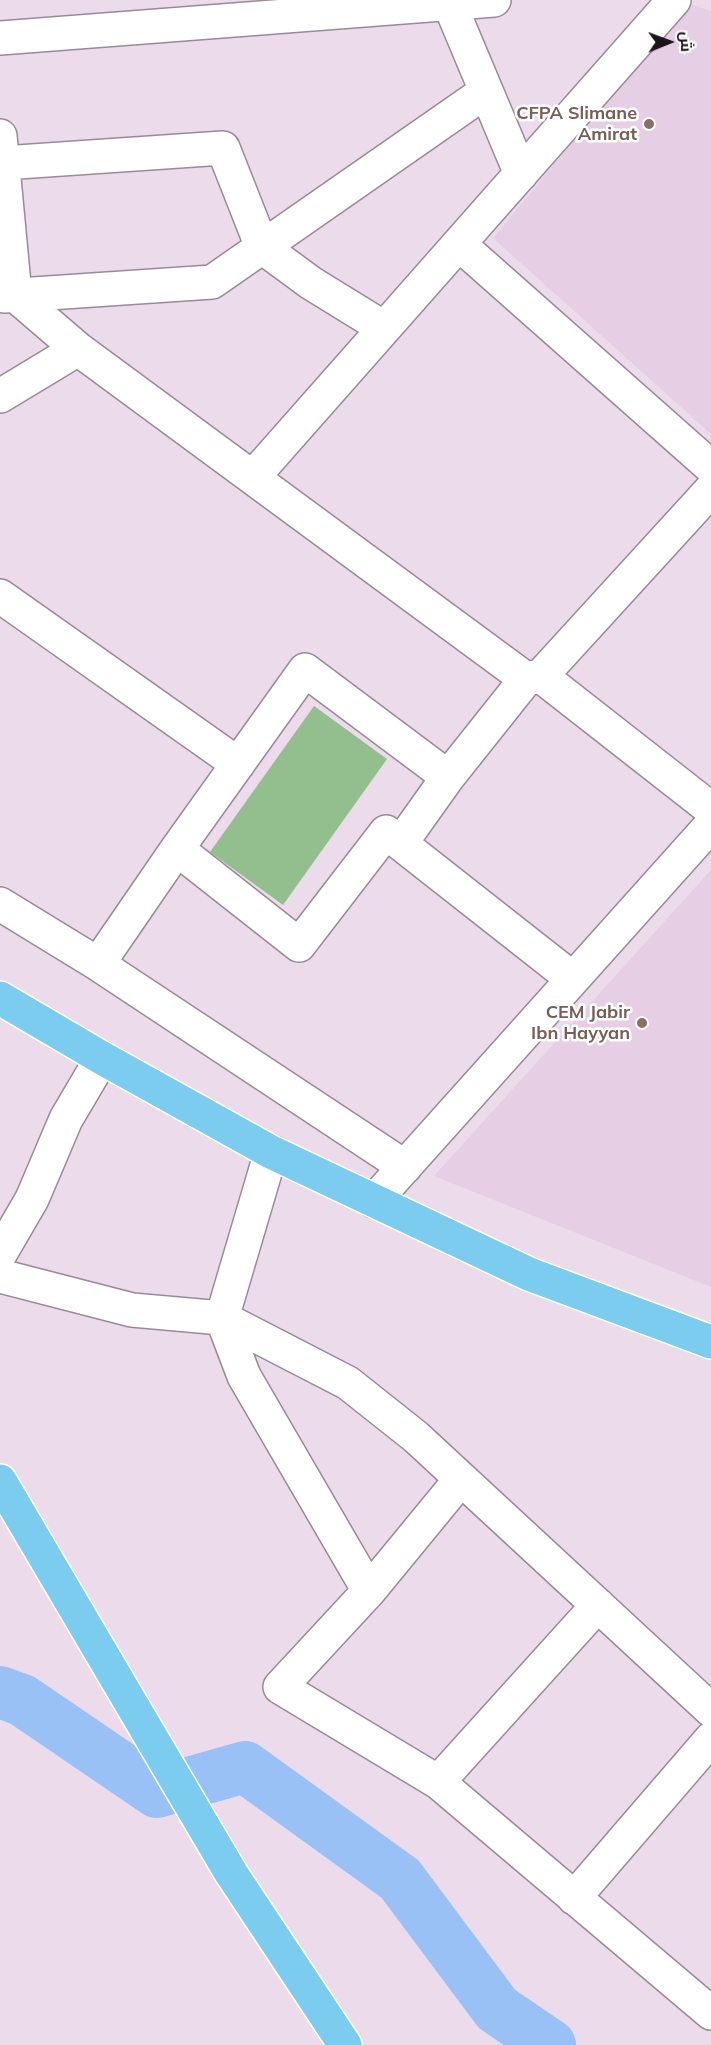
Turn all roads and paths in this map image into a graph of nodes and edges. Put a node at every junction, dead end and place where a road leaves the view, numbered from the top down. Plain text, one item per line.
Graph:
1 (494, 0) edge
2 (674, 0) edge
3 (449, 2) edge
4 (0, 38) edge
5 (485, 92) junction
6 (1, 150) edge
7 (520, 174) junction
8 (459, 244) junction
9 (262, 247) junction
10 (8, 296) edge
11 (384, 328) junction
12 (78, 349) junction
13 (0, 396) edge
14 (711, 467) edge
15 (253, 477) junction
16 (711, 490) edge
17 (0, 596) edge
18 (534, 677) junction
19 (238, 764) junction
20 (448, 777) junction
21 (711, 809) edge
22 (711, 825) edge
23 (401, 843) junction
24 (177, 849) junction
25 (0, 904) edge
26 (98, 964) junction
27 (573, 979) junction
28 (0, 998) edge
29 (102, 1058) junction
30 (271, 1152) junction
31 (405, 1167) junction
32 (374, 1201) junction
33 (0, 1254) edge
34 (0, 1276) edge
35 (222, 1318) junction
36 (711, 1342) edge
37 (461, 1479) junction
38 (0, 1481) edge
39 (369, 1591) junction
40 (598, 1605) junction
41 (711, 1710) edge
42 (711, 1738) edge
43 (438, 1782) junction
44 (574, 1898) junction
45 (711, 2012) edge
46 (345, 2045) edge

1 - 3 street
2 - 7 street
3 - 4 street
3 - 5 street
5 - 7 street
5 - 9 street
6 - 9 street
6 - 10 street
7 - 8 street
8 - 11 street
8 - 14 street
9 - 10 street
9 - 11 street
10 - 12 street
11 - 15 street
12 - 13 street
12 - 15 street
15 - 18 street
16 - 18 street
17 - 19 street
18 - 20 street
18 - 21 street
19 - 20 street
19 - 24 street
20 - 23 street
22 - 27 street
23 - 24 street
23 - 27 street
24 - 26 street
25 - 26 street
26 - 31 street
27 - 31 street
28 - 29 main road
29 - 30 main road
29 - 33 street
30 - 32 main road
30 - 35 street
31 - 32 street
32 - 36 main road
34 - 35 street
35 - 37 street
35 - 39 street
37 - 39 street
37 - 40 street
38 - 46 main road
39 - 43 street
40 - 41 street
40 - 43 street
42 - 44 street
43 - 44 street
44 - 45 street

